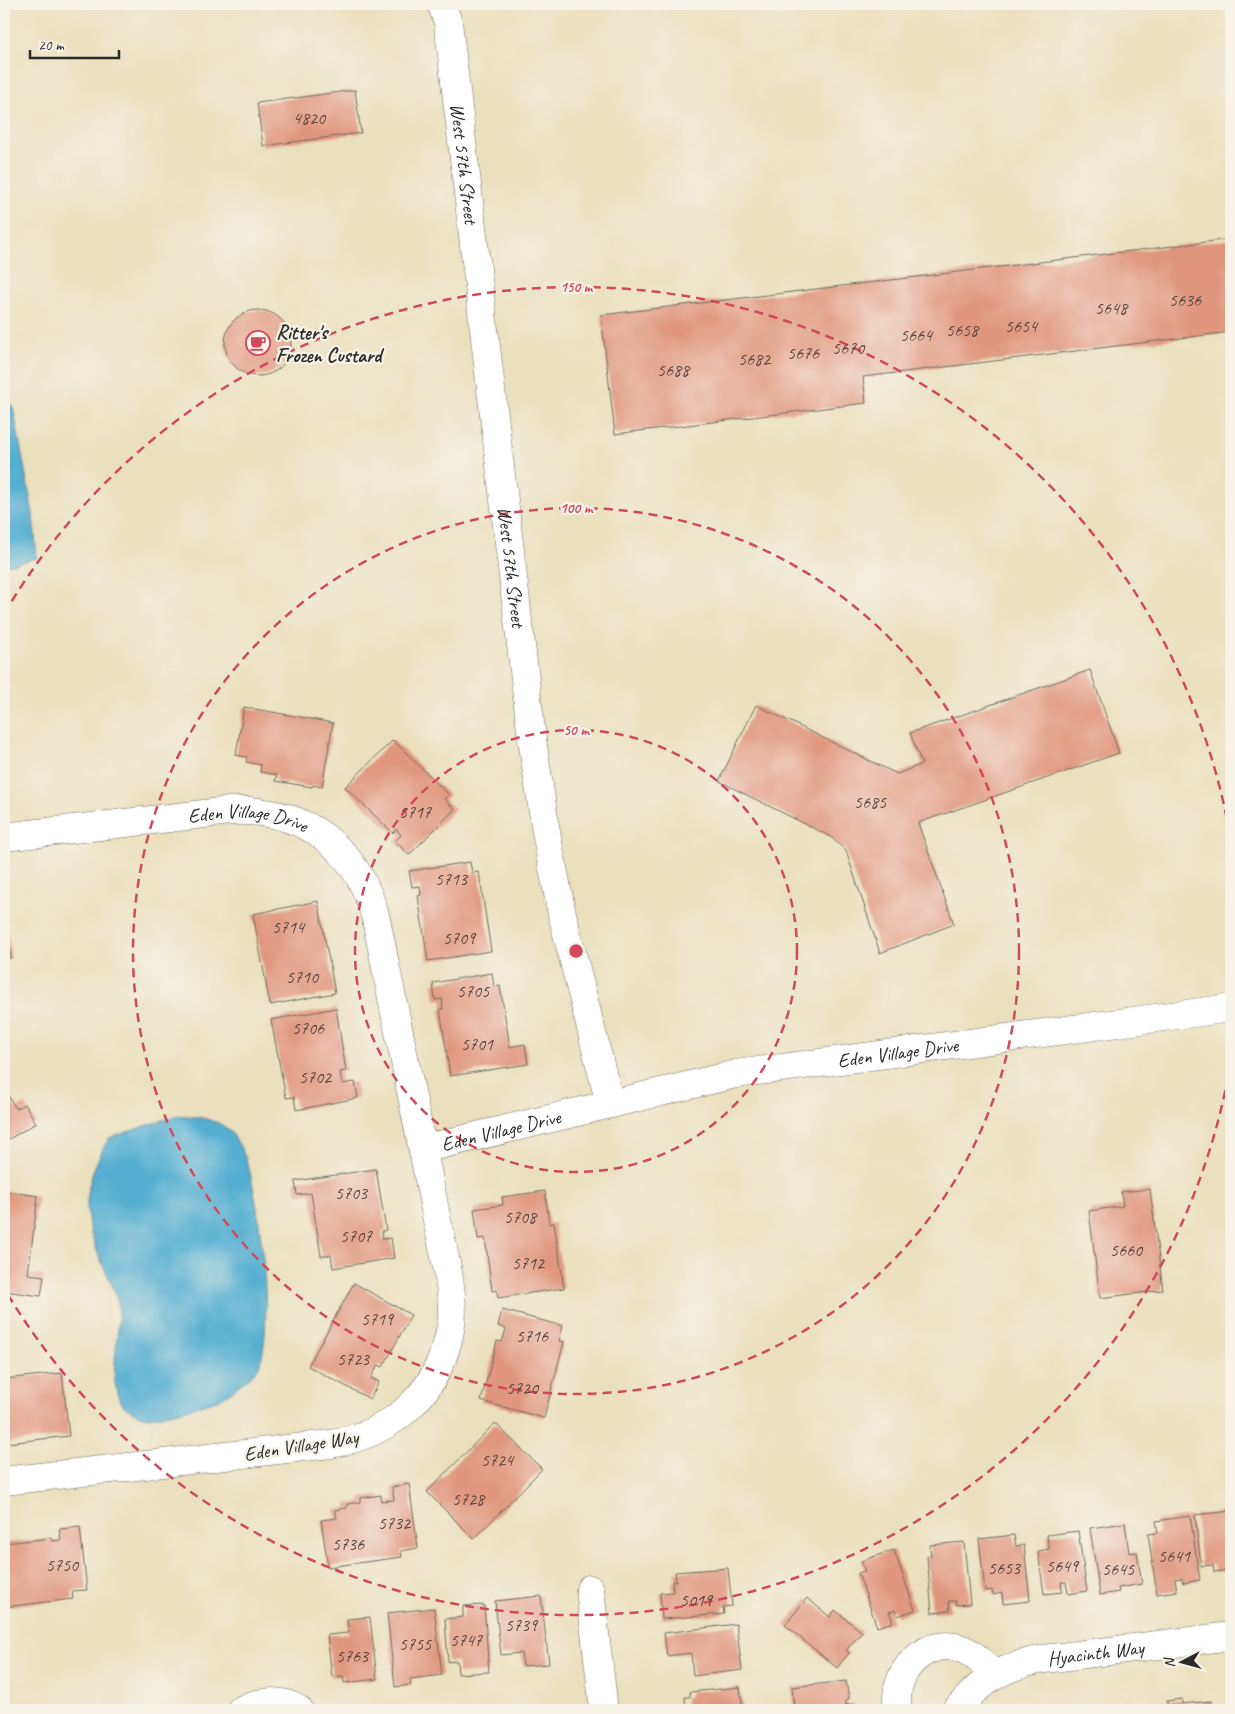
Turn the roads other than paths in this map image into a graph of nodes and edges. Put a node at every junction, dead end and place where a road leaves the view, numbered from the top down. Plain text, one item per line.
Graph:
1 (448, 10) edge
2 (4, 837) edge
3 (1231, 1008) edge
4 (610, 1104) junction
5 (423, 1149) junction
6 (4, 1481) edge
7 (590, 1589) dead end
8 (1231, 1636) edge
9 (992, 1677) junction
10 (958, 1708) edge
11 (241, 1710) edge
12 (299, 1710) edge
13 (604, 1710) edge
14 (898, 1710) edge

1 - 4 street, West 57th Street
2 - 5 street, Eden Village Drive
3 - 4 street, Eden Village Drive
4 - 5 street, Eden Village Drive
5 - 6 street, Eden Village Way
7 - 13 street
8 - 9 street, Hyacinth Way
9 - 10 street, Hyacinth Way
9 - 14 street
11 - 12 street

